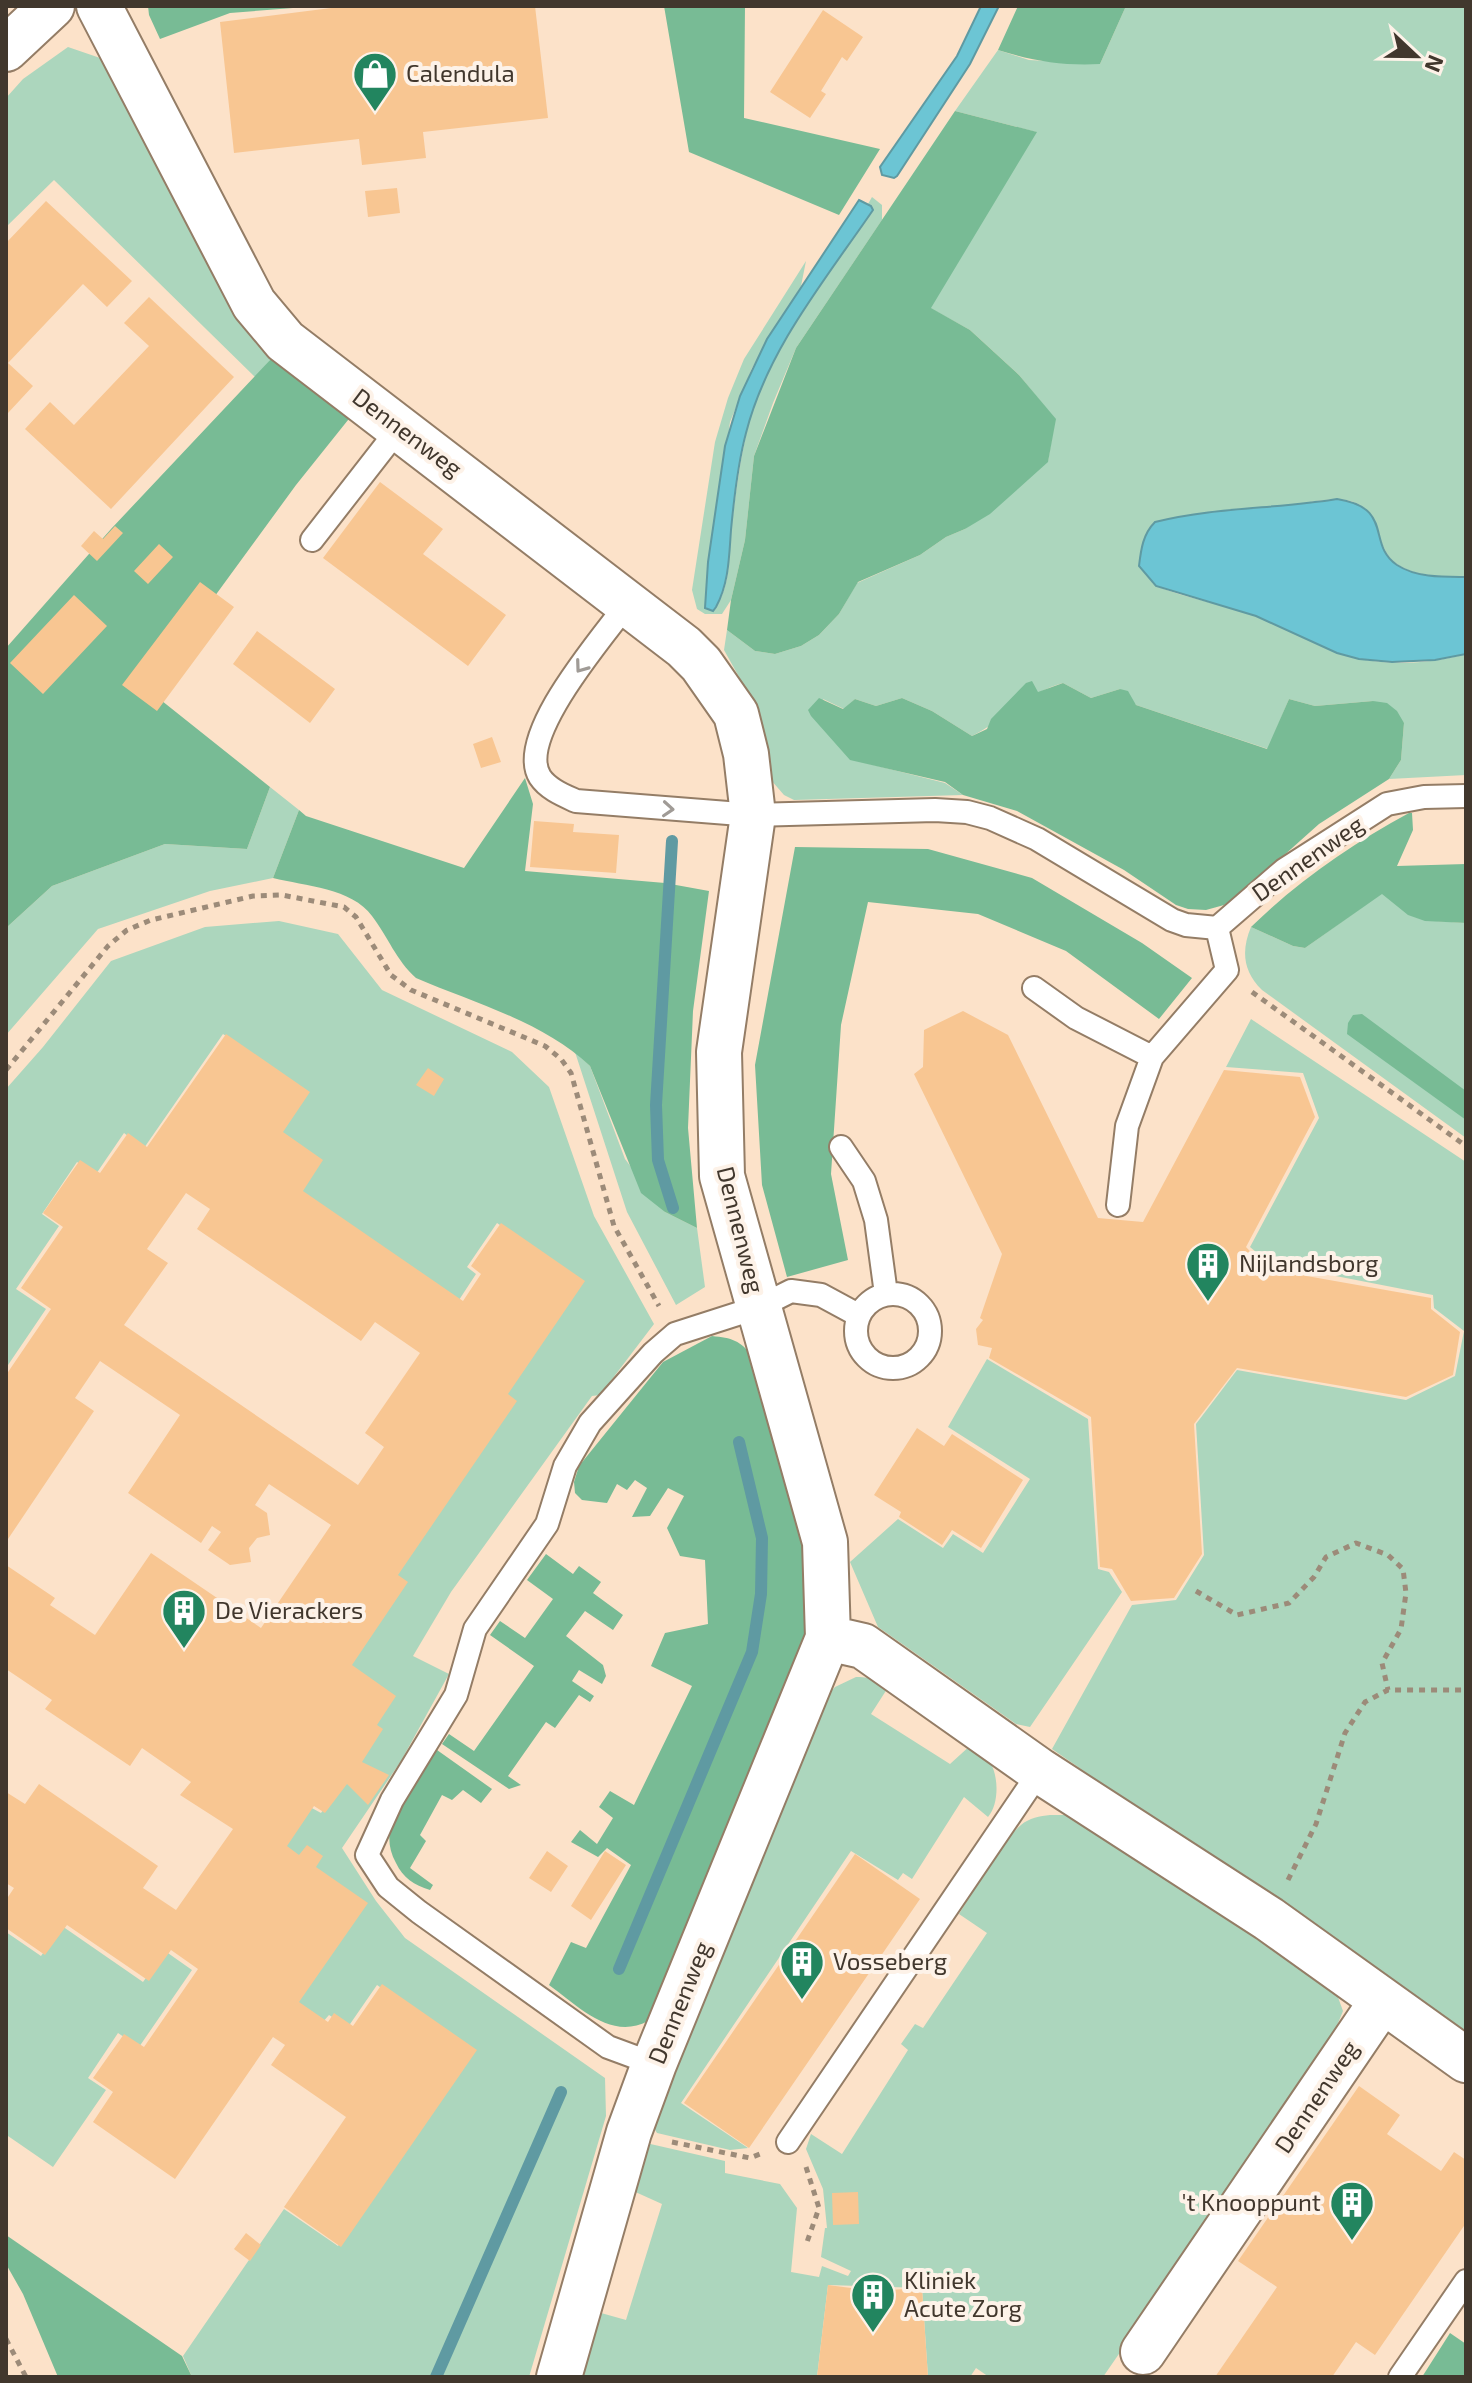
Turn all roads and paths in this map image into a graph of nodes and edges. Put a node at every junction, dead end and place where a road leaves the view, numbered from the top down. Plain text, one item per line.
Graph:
1 (52, 6) edge
2 (99, 6) edge
3 (6, 49) edge
4 (400, 427) junction
5 (312, 540) dead end
6 (627, 604) junction
7 (1466, 796) edge
8 (753, 815) junction
9 (1217, 928) junction
10 (1227, 970) junction
11 (1034, 988) dead end
12 (1152, 1057) junction
13 (6, 1070) edge
14 (1466, 1146) edge
15 (841, 1147) dead end
16 (1118, 1205) dead end
17 (886, 1294) junction
18 (759, 1307) junction
19 (858, 1315) junction
20 (675, 1334) junction
21 (1196, 1591) dead end
22 (828, 1638) junction
23 (1388, 1690) junction
24 (1466, 1690) edge
25 (1040, 1771) junction
26 (1269, 1919) junction
27 (1382, 2001) junction
28 (1466, 2060) edge
29 (654, 2064) junction
30 (629, 2132) junction
31 (788, 2142) junction
32 (807, 2242) dead end
33 (1466, 2281) edge
34 (6, 2339) edge
35 (1143, 2352) dead end
36 (26, 2377) edge
37 (559, 2377) edge
38 (1400, 2377) edge

1 - 3 street
2 - 4 street, Dennenweg
4 - 5 lane
4 - 6 street, Dennenweg
6 - 8 street, Dennenweg
6 -> 8 lane
7 - 9 lane, Dennenweg
8 - 9 lane
8 - 18 street, Dennenweg
9 - 10 lane
10 - 12 lane
10 - 14 path
11 - 12 lane
12 - 16 lane
13 - 20 path
15 - 17 lane
17 - 19 lane
17 - 19 lane
18 - 19 lane
18 - 20 lane
18 - 22 street, Dennenweg
20 - 29 lane
21 - 23 path
22 - 25 street
22 - 29 street, Dennenweg
23 - 24 path
23 - 26 path
25 - 26 street
25 - 31 lane
26 - 27 street
27 - 28 street
27 - 35 street, Dennenweg
29 - 30 street, Dennenweg
30 - 31 path
30 - 37 street, Dennenweg
31 - 32 path
33 - 38 lane
34 - 36 path

